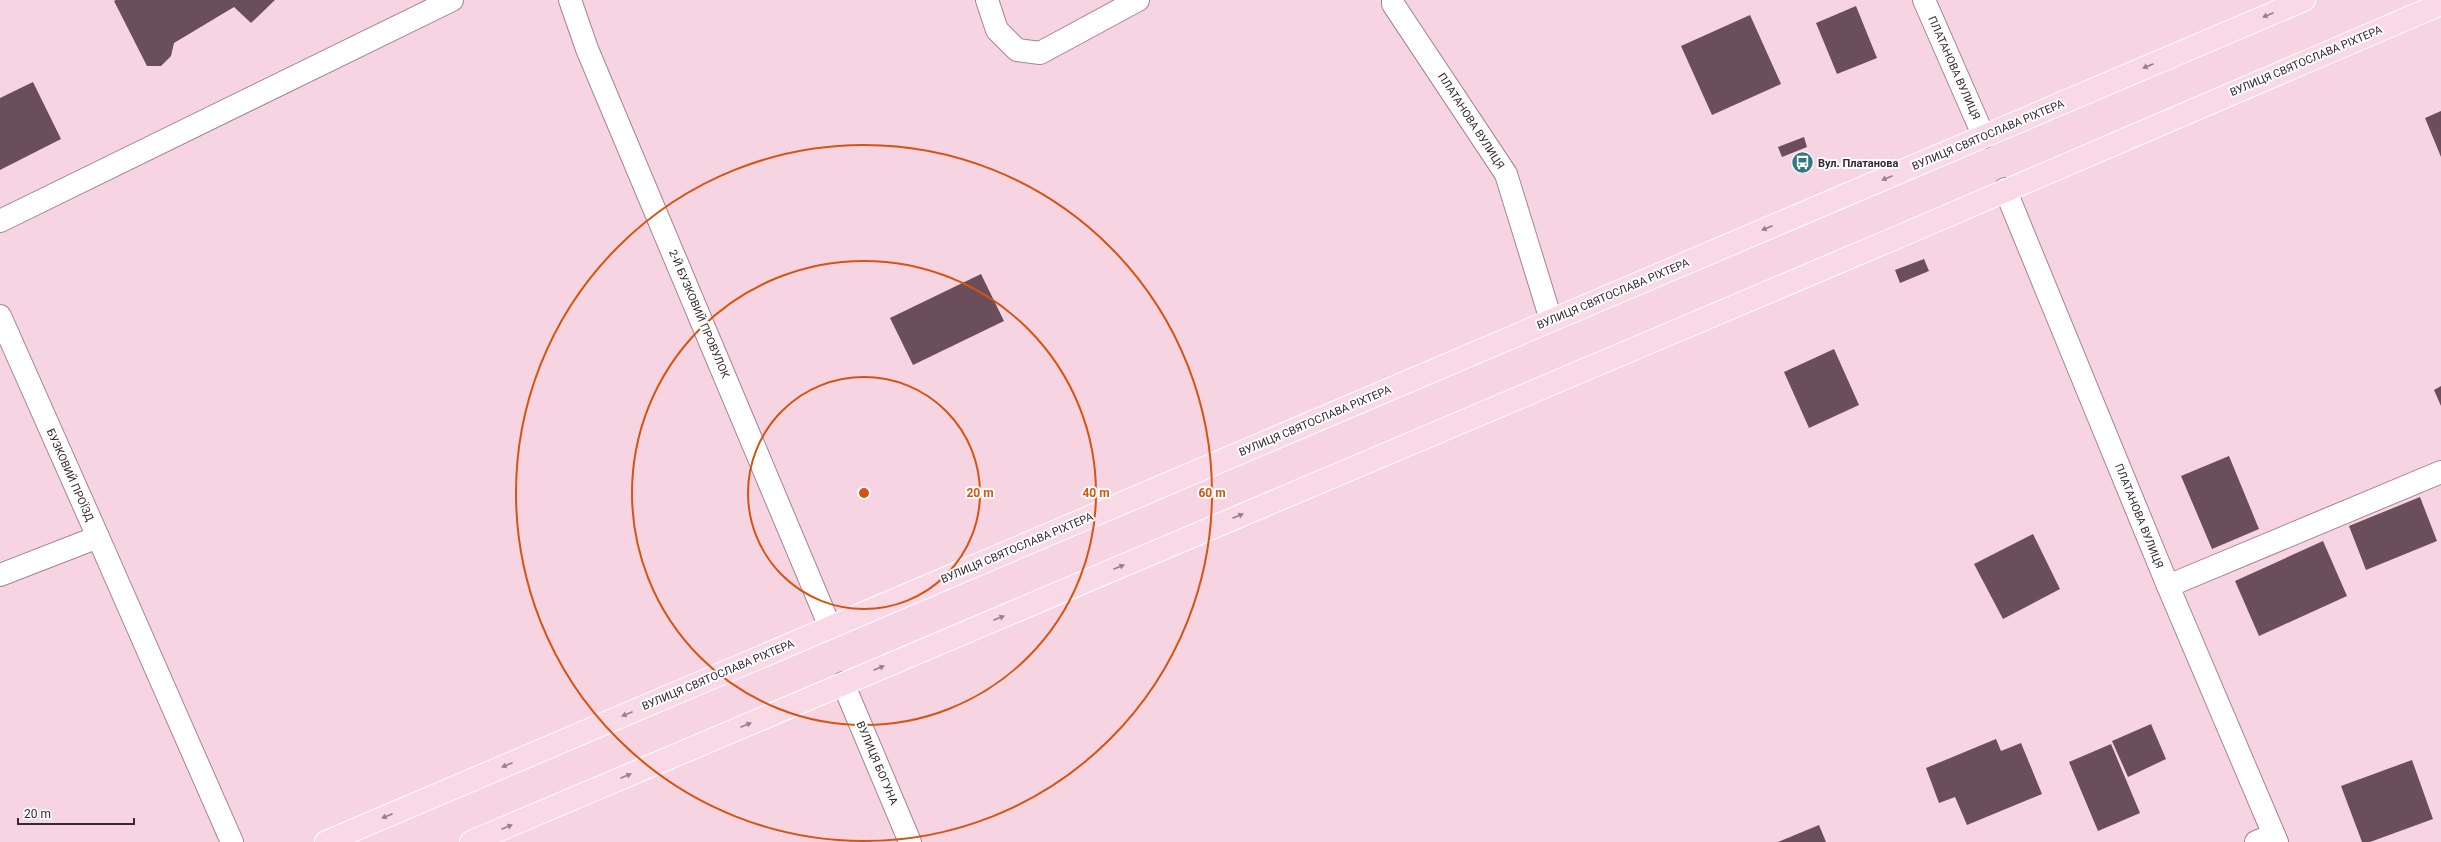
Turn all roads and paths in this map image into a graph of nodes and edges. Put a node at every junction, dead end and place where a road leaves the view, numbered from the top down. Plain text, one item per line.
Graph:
1 (452, 0) edge
2 (570, 0) edge
3 (987, 0) edge
4 (1138, 0) edge
5 (1393, 0) edge
6 (1924, 0) edge
7 (2304, 0) edge
8 (2441, 4) edge
9 (1984, 137) junction
10 (2005, 189) junction
11 (0, 222) edge
12 (0, 316) edge
13 (1551, 320) junction
14 (2441, 472) edge
15 (98, 538) junction
16 (0, 576) edge
17 (2168, 586) junction
18 (830, 627) junction
19 (843, 684) junction
20 (2269, 840) edge
21 (232, 842) edge
22 (326, 842) edge
23 (471, 842) edge
24 (910, 842) edge

1 - 11 street
2 - 18 street, 2-Й БУЗКОВИЙ ПРОВУЛОК
3 - 4 street
5 - 13 street, ПЛАТАНОВА ВУЛИЦЯ
6 - 9 street, ПЛАТАНОВА ВУЛИЦЯ
7 -> 9 main road, ВУЛИЦЯ СВЯТОСЛАВА РІХТЕРА
8 - 10 main road, ВУЛИЦЯ СВЯТОСЛАВА РІХТЕРА
9 -> 13 main road, ВУЛИЦЯ СВЯТОСЛАВА РІХТЕРА
10 - 17 street, ПЛАТАНОВА ВУЛИЦЯ
19 -> 10 main road, ВУЛИЦЯ СВЯТОСЛАВА РІХТЕРА
12 - 15 street, БУЗКОВИЙ ПРОЇЗД
13 - 18 main road, ВУЛИЦЯ СВЯТОСЛАВА РІХТЕРА
14 - 17 street
15 - 16 street
15 - 21 street, БУЗКОВИЙ ПРОЇЗД
17 - 20 street, ПЛАТАНОВА ВУЛИЦЯ
18 -> 22 main road, ВУЛИЦЯ СВЯТОСЛАВА РІХТЕРА
23 -> 19 main road, ВУЛИЦЯ СВЯТОСЛАВА РІХТЕРА
19 - 24 street, ВУЛИЦЯ БОГУНА

